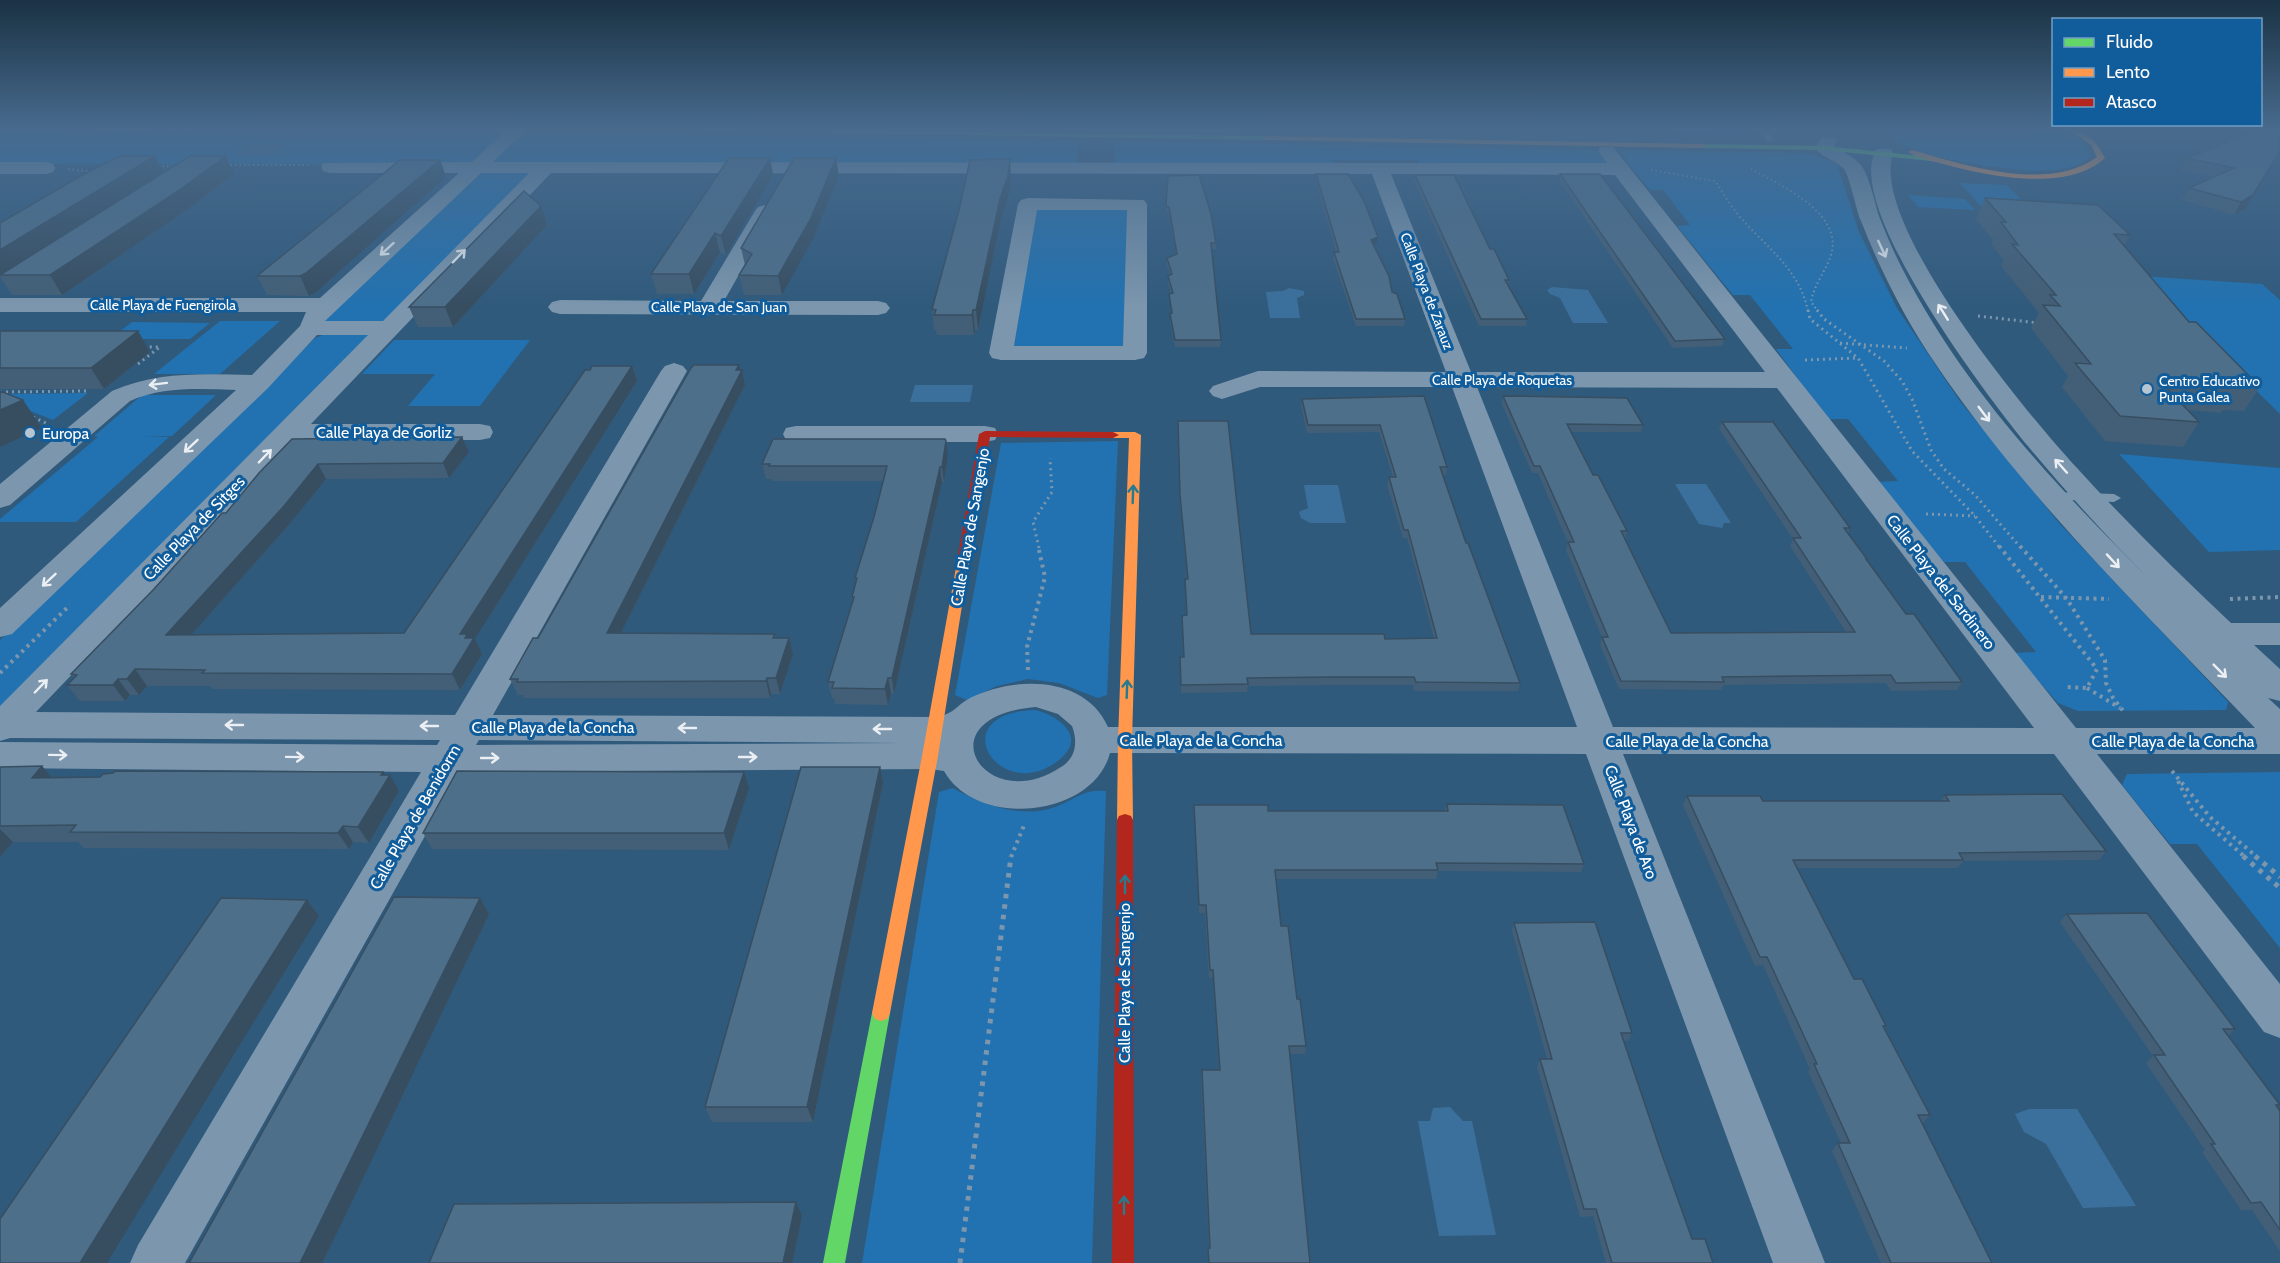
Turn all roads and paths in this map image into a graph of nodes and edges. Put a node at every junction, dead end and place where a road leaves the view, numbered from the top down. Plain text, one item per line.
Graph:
1 (452, 189) edge
2 (524, 189) edge
3 (778, 189) edge
4 (1093, 189) edge
5 (1387, 189) edge
6 (1647, 189) edge
7 (1720, 189) edge
8 (1789, 189) edge
9 (1859, 189) edge
10 (1883, 189) edge
11 (1091, 204) junction
12 (0, 305) edge
13 (326, 305) junction
14 (560, 307) dead end
15 (709, 307) junction
16 (878, 308) dead end
17 (1978, 316) dead end
18 (2042, 323) dead end
19 (311, 328) junction
20 (388, 328) junction
21 (1840, 343) junction
22 (1865, 346) junction
23 (137, 347) dead end
24 (1911, 349) dead end
25 (1858, 358) junction
26 (138, 365) dead end
27 (1792, 370) junction
28 (674, 371) dead end
29 (1462, 380) junction
30 (259, 383) junction
31 (95, 391) dead end
32 (1222, 391) dead end
33 (0, 392) edge
34 (24, 414) edge
35 (51, 425) dead end
36 (288, 432) junction
37 (480, 432) dead end
38 (796, 434) dead end
39 (986, 434) junction
40 (1049, 456) dead end
41 (2052, 496) junction
42 (2101, 497) junction
43 (0, 499) edge
44 (1923, 514) dead end
45 (1975, 516) junction
46 (2041, 597) junction
47 (2280, 597) edge
48 (2067, 599) junction
49 (2229, 599) dead end
50 (2120, 600) dead end
51 (0, 626) edge
52 (2184, 634) junction
53 (2222, 634) junction
54 (2280, 634) edge
55 (1028, 679) dead end
56 (2066, 687) dead end
57 (2087, 688) junction
58 (2280, 689) edge
59 (2122, 710) junction
60 (2280, 731) edge
61 (1, 733) edge
62 (2147, 739) junction
63 (1109, 740) junction
64 (1600, 741) junction
65 (2280, 741) edge
66 (458, 742) junction
67 (2065, 742) junction
68 (946, 743) junction
69 (2174, 774) junction
70 (1026, 820) dead end
71 (2280, 877) edge
72 (2280, 888) edge
73 (2280, 1018) edge
74 (156, 1263) edge
75 (834, 1263) edge
76 (960, 1263) edge
77 (1123, 1263) edge
78 (1799, 1263) edge

1 -> 13 street
20 -> 2 street, Calle Playa de Sitges
3 - 15 street
4 - 11 street
5 - 29 street, Calle Playa de Zarauz
6 - 27 street, Calle Playa del Sardinero
7 - 21 path
8 - 22 path
9 -> 41 street
42 -> 10 street
11 - 11 street
12 - 13 street, Calle Playa de Fuengirola
13 - 19 street
14 - 15 street, Calle Playa de San Juan
15 - 16 street, Calle Playa de San Juan
17 - 18 path
19 - 20 street
19 - 30 street
20 - 36 street, Calle Playa de Sitges
21 - 22 path
21 - 25 path
22 - 24 path
22 - 48 path
23 - 26 path
25 - 27 path
25 - 45 path
27 - 29 street, Calle Playa de Roquetas
27 - 67 street, Calle Playa del Sardinero
28 - 66 street, Calle Playa de Benidorm
29 - 32 street, Calle Playa de Roquetas
29 - 64 street, Calle Playa de Aro
30 -> 43 street
30 -> 51 street
31 - 33 path
34 - 35 path
36 - 37 street, Calle Playa de Gorliz
61 -> 36 street, Calle Playa de Sitges
38 - 39 street
63 -> 39 main road, Calle Playa de Sangenjo
39 - 68 main road, Calle Playa de Sangenjo
40 - 55 path
41 - 42 lane
41 -> 52 street
42 - 53 street
44 - 45 path
45 - 46 path
46 - 48 path
46 - 57 path
47 - 49 path
48 - 50 path
48 - 59 path
52 - 53 street
52 -> 60 street
53 - 54 street
53 - 58 street
56 - 57 path
57 - 59 path
59 - 62 path
61 - 66 street, Calle Playa de la Concha
62 - 65 street, Calle Playa de la Concha
62 - 67 street, Calle Playa de la Concha
62 - 69 path
63 - 64 street, Calle Playa de la Concha
63 - 68 street
63 - 68 street
77 -> 63 main road, Calle Playa de Sangenjo
64 - 67 street, Calle Playa de la Concha
64 - 78 street, Calle Playa de Aro
66 - 68 street, Calle Playa de la Concha
66 - 74 street, Calle Playa de Benidorm
67 - 73 street, Calle Playa del Sardinero
68 - 75 main road, Calle Playa de Sangenjo
69 - 71 path
69 - 72 path
70 - 76 path

